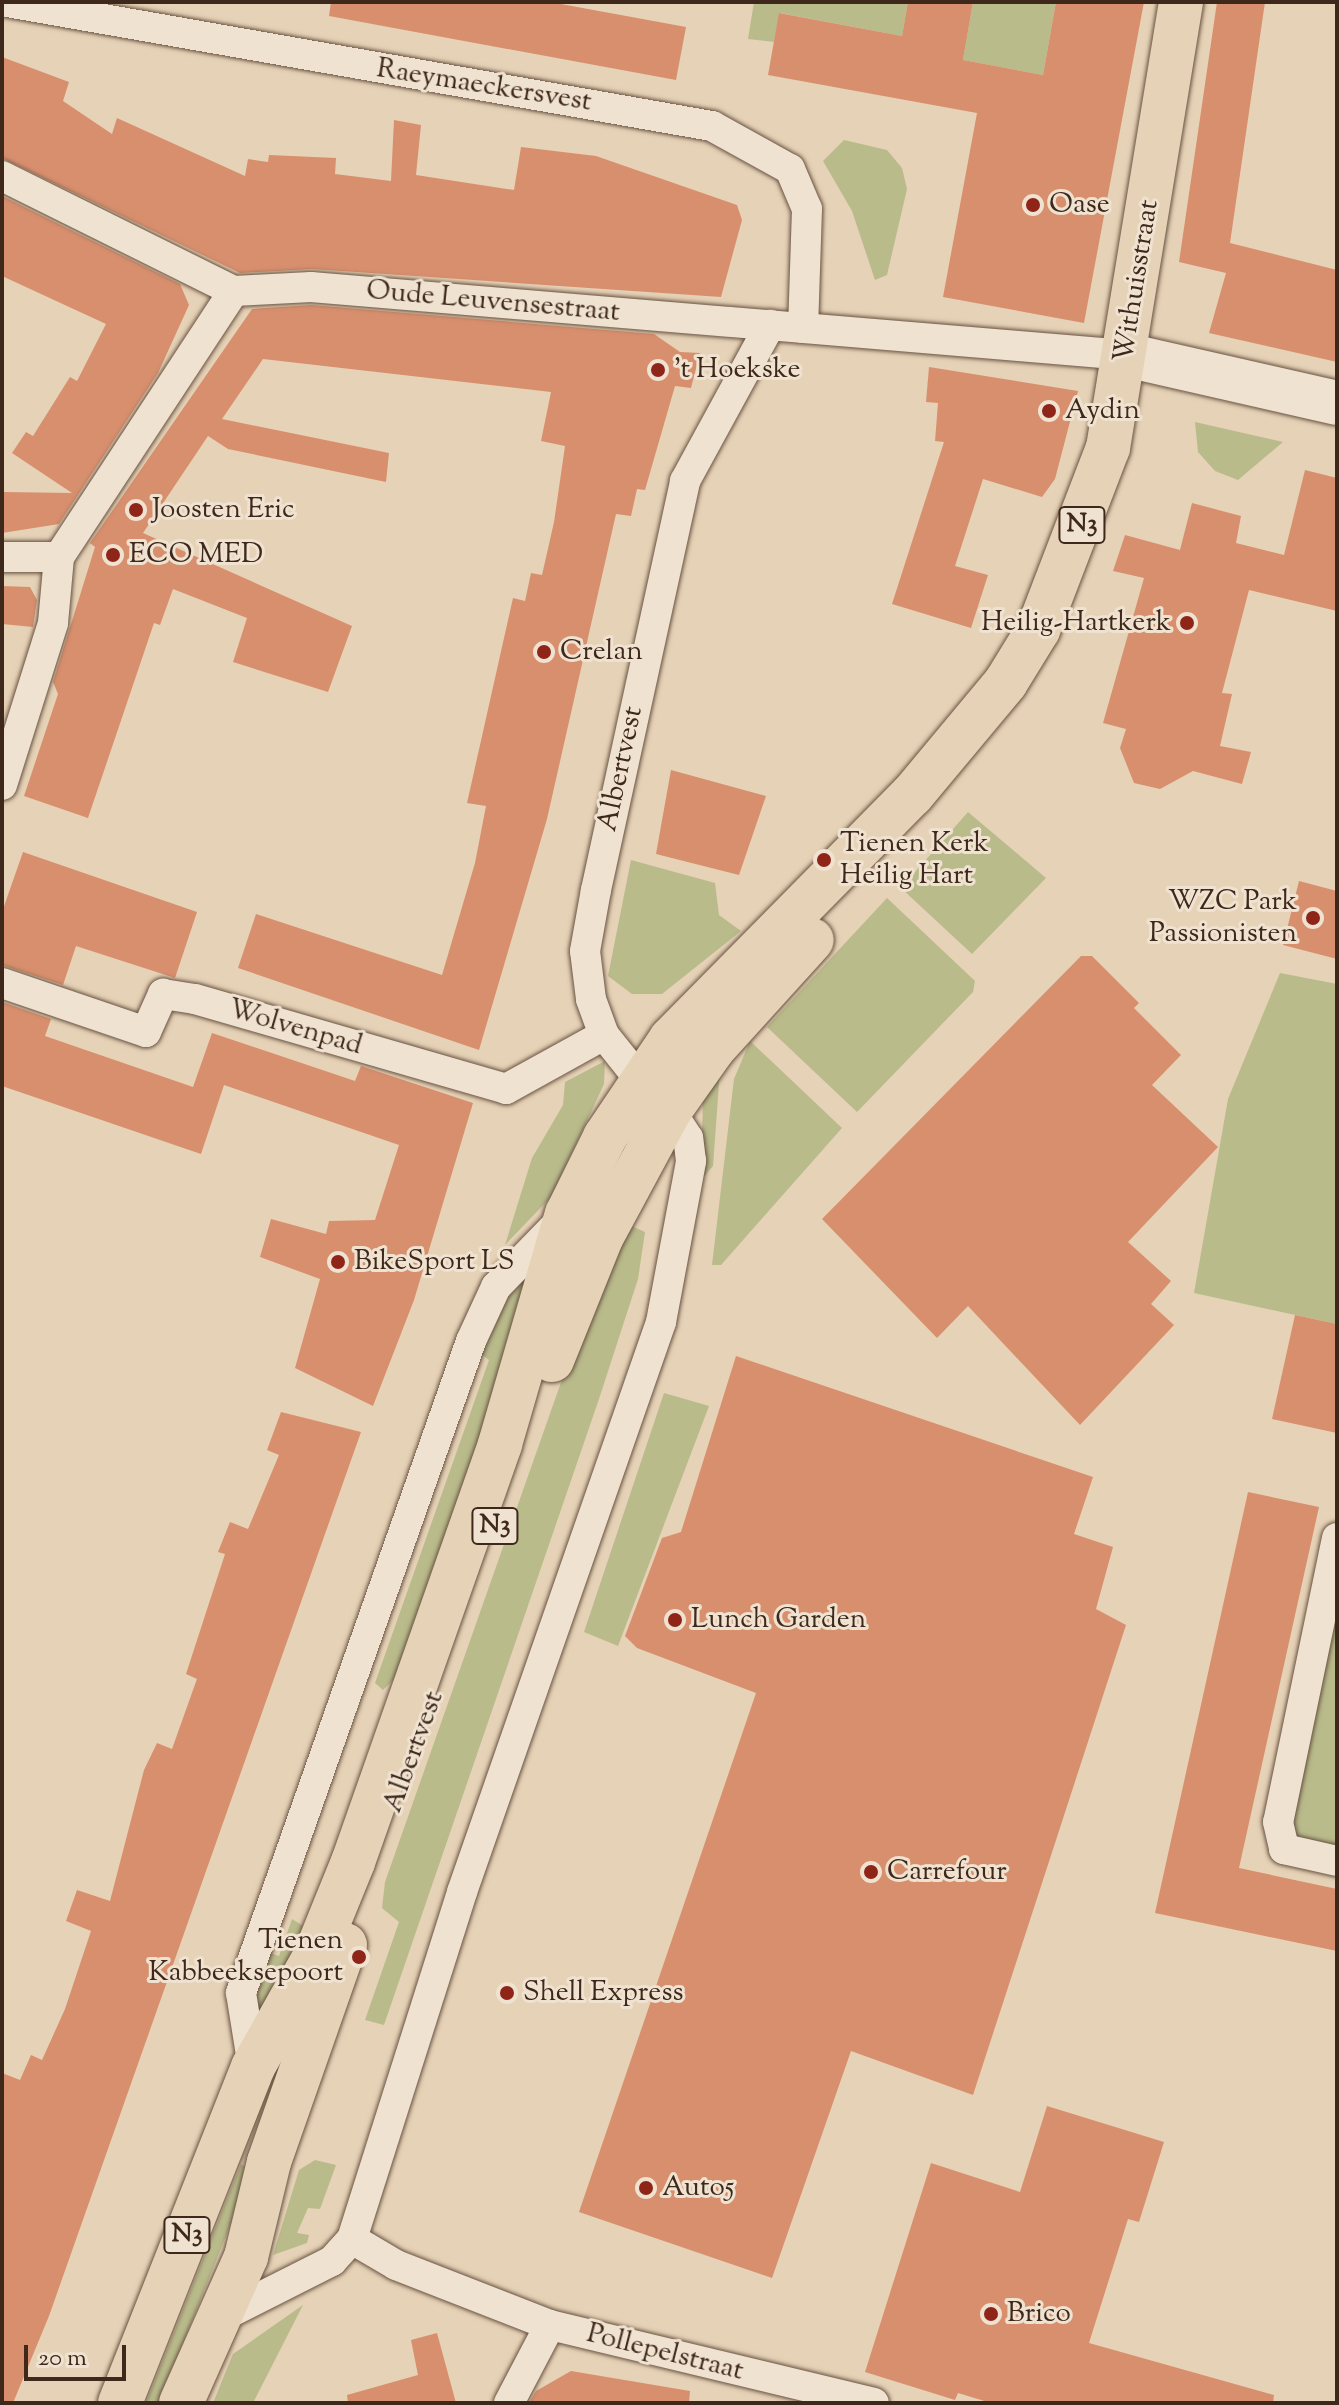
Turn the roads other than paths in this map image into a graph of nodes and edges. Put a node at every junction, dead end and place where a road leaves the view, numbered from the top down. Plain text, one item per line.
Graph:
1 (7, 2) edge
2 (1181, 2) edge
3 (2, 176) edge
4 (234, 291) junction
5 (770, 325) junction
6 (803, 328) junction
7 (1126, 355) junction
8 (1337, 403) edge
9 (2, 557) edge
10 (59, 557) junction
11 (1006, 682) junction
12 (2, 785) edge
13 (926, 817) joint
14 (814, 895) joint
15 (2, 983) edge
16 (604, 1035) junction
17 (640, 1080) junction
18 (670, 1110) junction
19 (567, 1214) junction
20 (1337, 1538) edge
21 (1337, 1861) edge
22 (253, 2067) junction
23 (342, 2250) junction
24 (217, 2319) junction
25 (550, 2325) junction
26 (120, 2403) edge
27 (181, 2403) edge
28 (509, 2403) edge
29 (874, 2403) edge

1 - 6 street, Raeymaeckersvest
2 - 7 main road, Withuisstraat / N3
3 - 4 street
4 - 5 street, Oude Leuvensestraat
4 - 10 street
5 - 6 street, Oude Leuvensestraat
5 - 16 street, Albertvest
6 - 7 street, Oude Leuvensestraat
7 - 8 main road
7 - 11 main road, Withuisstraat / N3
9 - 10 street
10 - 12 street
11 - 13 main road, Withuisstraat / N3
11 - 14 main road, Withuisstraat / N3
13 - 18 main road, Albertvest / N3
14 - 17 main road, Albertvest / N3
15 - 16 street, Wolvenpad
16 - 17 street, Albertvest
17 - 19 main road, Albertvest / N3
18 - 23 street
18 - 24 main road, Albertvest / N3
19 - 22 main road, Albertvest / N3
19 - 22 street, Albertvest
20 - 21 street
22 - 26 main road, Albertvest / N3
23 - 24 street
23 - 25 street, Pollepelstraat
24 - 27 main road, Albertvest / N3
25 - 28 street, Pollepelstraat
25 - 29 street, Pollepelstraat

